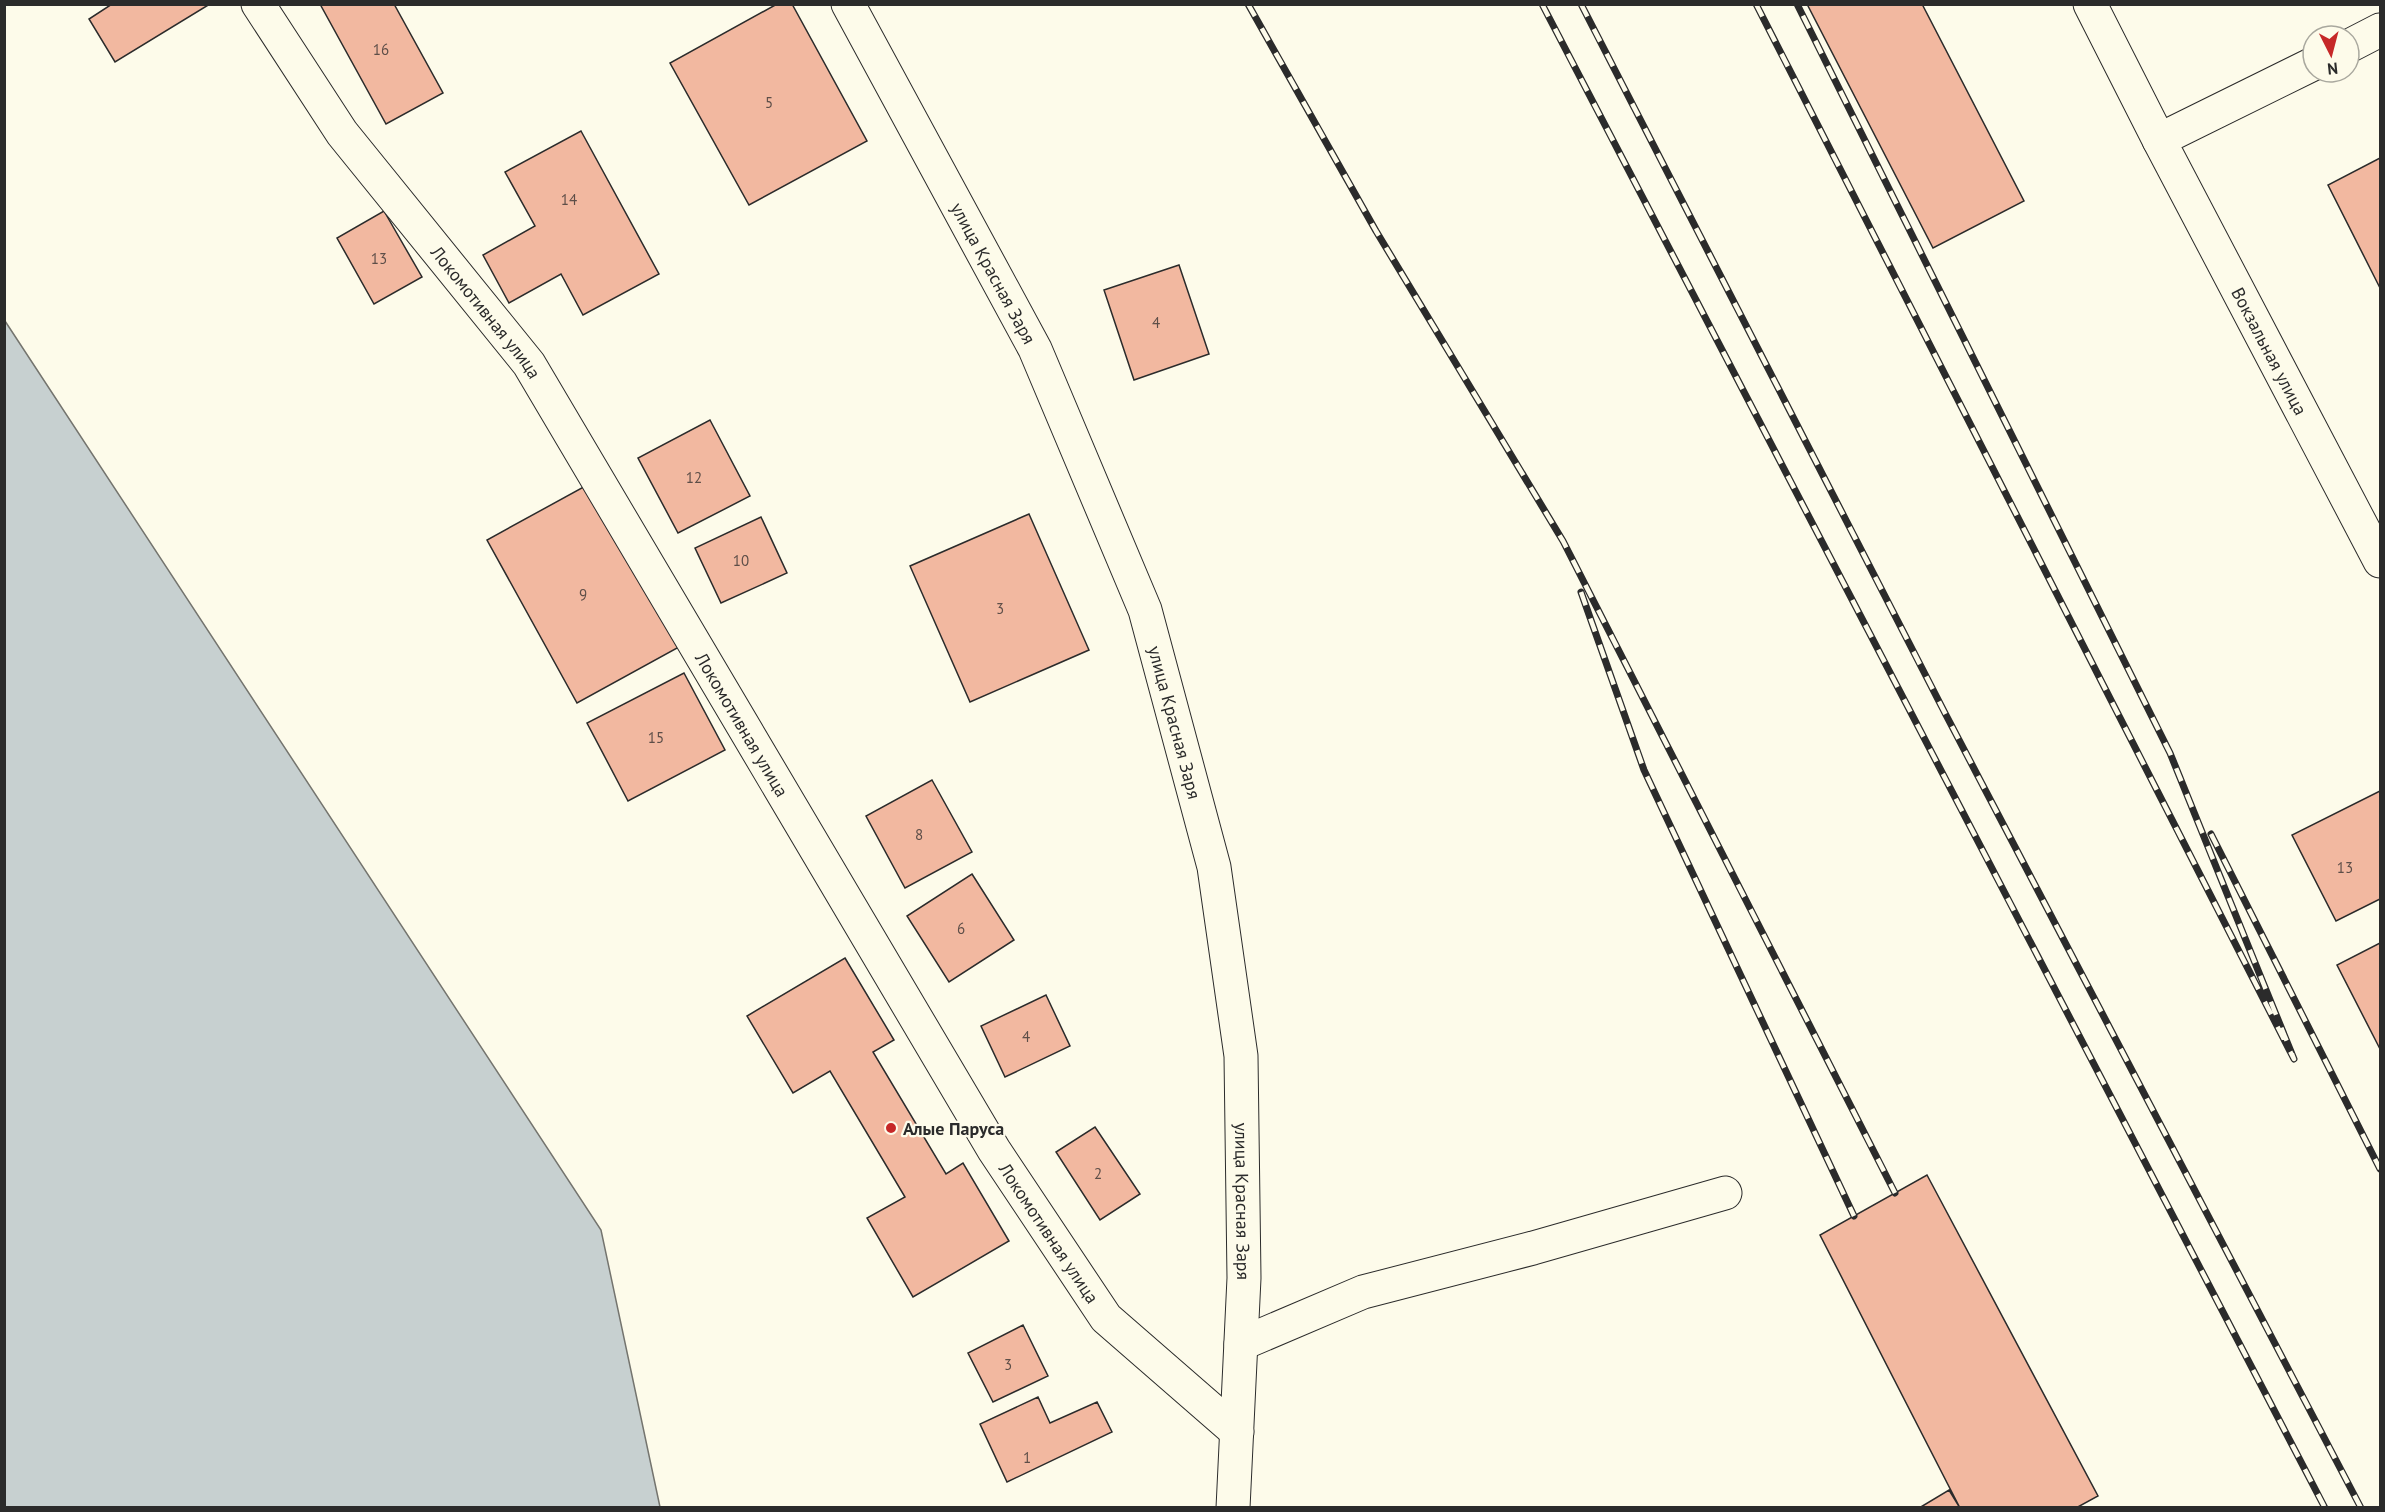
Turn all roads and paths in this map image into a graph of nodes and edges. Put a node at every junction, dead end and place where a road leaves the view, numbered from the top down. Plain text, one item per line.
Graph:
1 (258, 4) edge
2 (848, 4) edge
3 (2090, 4) edge
4 (2380, 30) edge
5 (2361, 40) edge
6 (2301, 70) edge
7 (2159, 140) junction
8 (2380, 561) edge
9 (1725, 1193) dead end
10 (1241, 1344) junction
11 (1237, 1432) junction
12 (1233, 1508) edge

1 - 11 street, Локомотивная улица
2 - 10 street, улица Красная Заря
3 - 7 street, Вокзальная улица
4 - 5 street
6 - 7 street
7 - 8 street, Вокзальная улица
9 - 10 street
10 - 11 street, улица Красная Заря
11 - 12 street, улица Красная Заря

